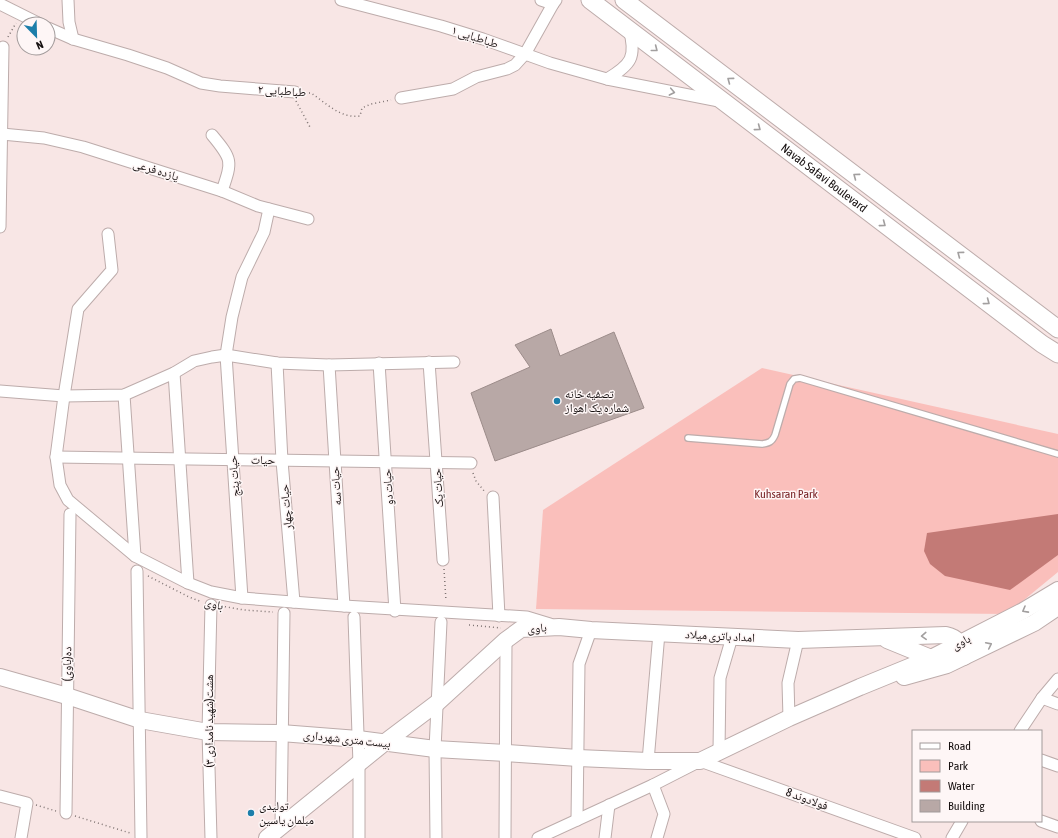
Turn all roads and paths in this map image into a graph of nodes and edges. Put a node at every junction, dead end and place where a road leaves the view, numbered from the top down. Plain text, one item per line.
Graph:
1 (68, 0) edge
2 (341, 0) edge
3 (541, 0) edge
4 (590, 0) edge
5 (624, 0) edge
6 (555, 2) edge
7 (0, 4) edge
8 (20, 14) junction
9 (24, 16) edge
10 (628, 28) junction
11 (56, 31) edge
12 (74, 39) junction
13 (3, 47) joint
14 (525, 54) junction
15 (607, 80) junction
16 (294, 92) junction
17 (401, 98) joint
18 (724, 102) junction
19 (311, 130) dead end
20 (2, 134) junction
21 (212, 135) dead end
22 (222, 191) junction
23 (0, 205) edge
24 (269, 209) junction
25 (308, 219) dead end
26 (0, 227) edge
27 (108, 234) dead end
28 (1058, 328) edge
29 (1058, 354) edge
30 (226, 355) junction
31 (429, 362) junction
32 (454, 362) dead end
33 (277, 363) junction
34 (379, 363) junction
35 (329, 365) junction
36 (174, 373) junction
37 (0, 391) edge
38 (124, 395) junction
39 (64, 396) junction
40 (688, 438) dead end
41 (1058, 454) edge
42 (56, 457) junction
43 (128, 458) junction
44 (180, 459) junction
45 (233, 460) junction
46 (282, 461) junction
47 (335, 461) junction
48 (386, 462) junction
49 (436, 463) junction
50 (471, 463) joint
51 (493, 497) joint
52 (70, 514) dead end
53 (135, 556) junction
54 (443, 560) joint
55 (137, 571) joint
56 (188, 583) junction
57 (1058, 590) edge
58 (242, 598) junction
59 (294, 602) junction
60 (211, 605) junction
61 (344, 606) junction
62 (1058, 607) edge
63 (395, 610) junction
64 (284, 612) joint
65 (499, 616) junction
66 (354, 617) dead end
67 (444, 618) junction
68 (463, 624) dead end
69 (559, 627) junction
70 (521, 629) junction
71 (591, 630) junction
72 (659, 633) junction
73 (732, 637) junction
74 (881, 638) junction
75 (506, 640) junction
76 (798, 640) junction
77 (962, 650) junction
78 (931, 658) junction
79 (947, 665) junction
80 (0, 678) edge
81 (1058, 679) edge
82 (860, 687) junction
83 (67, 696) junction
84 (1042, 698) junction
85 (437, 703) junction
86 (1058, 704) edge
87 (788, 718) junction
88 (140, 720) junction
89 (1021, 730) edge
90 (208, 732) junction
91 (281, 733) junction
92 (358, 739) junction
93 (384, 743) junction
94 (435, 749) junction
95 (719, 751) junction
96 (506, 753) junction
97 (578, 758) junction
98 (1042, 760) edge
99 (648, 761) junction
100 (700, 761) junction
101 (359, 764) junction
102 (1058, 766) edge
103 (653, 784) junction
104 (0, 796) edge
105 (27, 803) junction
106 (609, 805) junction
107 (66, 814) junction
108 (577, 820) junction
109 (1042, 820) edge
110 (961, 822) edge
111 (281, 825) junction
112 (1058, 827) edge
113 (141, 836) joint
114 (21, 838) edge
115 (211, 838) edge
116 (267, 838) edge
117 (359, 838) edge
118 (436, 838) edge
119 (505, 838) edge
120 (538, 838) edge
121 (604, 838) edge
122 (657, 838) edge
123 (915, 838) edge
124 (952, 838) edge

1 - 12 street
2 - 14 street, طباطبایی ۱
3 - 6 street
4 - 10 main road, Navab Safavi Boulevard
28 -> 5 main road, Navab Safavi Boulevard
6 - 14 street
7 - 8 street
8 - 9 street
8 - 13 path
10 - 15 street
10 -> 18 main road, Navab Safavi Boulevard
11 - 12 street, طباطبایی ۲
12 - 16 street, طباطبایی ۲
13 - 20 street
14 - 15 street, طباطبایی ۱
14 - 17 street
15 -> 18 street, طباطبایی ۱
16 - 17 path, طباطبایی ۲
16 - 19 path
18 -> 29 main road, Navab Safavi Boulevard
20 - 22 street, یازده فرعی
20 - 23 street
21 - 22 street
22 - 24 street, یازده فرعی
23 - 26 street
24 - 25 street, یازده فرعی
24 - 30 street, حیات پنج
27 - 39 street, باوی
30 - 33 street
30 - 36 street
30 - 45 street, حیات پنج
31 - 32 street
31 - 34 street
31 - 49 street, حیات یک
33 - 35 street
33 - 46 street, حیات چهار
34 - 35 street
34 - 48 street, حیات دو
35 - 47 street, حیات سه
36 - 38 street
36 - 44 street
37 - 39 street
38 - 39 street
38 - 43 street
39 - 42 street, باوی
40 - 41 lane
42 - 43 street, حیات
42 - 53 street, باوی
43 - 44 street, حیات
43 - 53 street
44 - 45 street, حیات
44 - 56 street
45 - 46 street, حیات
45 - 58 street, حیات پنج
46 - 47 street, حیات
46 - 59 street, حیات چهار
47 - 48 street, حیات
47 - 61 street, حیات سه
48 - 49 street, حیات
48 - 63 street, حیات دو
49 - 50 street, حیات
49 - 54 street, حیات یک
50 - 51 path
51 - 65 street
52 - 83 street, ده(باوی)
53 - 56 street, باوی
54 - 67 path
55 - 60 path, باوی
55 - 88 street
56 - 58 street, باوی
57 -> 77 street, باوی
58 - 59 street, باوی
59 - 61 street, باوی
60 - 64 path, باوی
60 - 90 street, هشت(شهید نامداری ۳)
61 - 63 street, باوی
77 -> 62 street, باوی
63 - 67 street, باوی
64 - 91 street
65 - 67 street, باوی
65 - 69 street, باوی
66 - 92 street
67 - 85 street
68 - 70 path, باوی
69 - 70 street, باوی
69 - 71 street, امداد باتری میلاد
70 - 75 street
71 - 72 street, امداد باتری میلاد
71 - 97 street
72 - 73 street, امداد باتری میلاد
72 - 99 street
73 - 76 street, امداد باتری میلاد
73 - 95 street
74 - 76 street, امداد باتری میلاد
77 -> 74 street, امداد باتری میلاد
74 - 78 street, امداد باتری میلاد
75 - 85 street
75 - 96 street
76 - 87 street
77 - 78 street, باوی
77 - 79 street, باوی
78 - 79 street, امداد باتری میلاد
78 - 82 street, باوی
79 - 82 street, باوی
80 - 83 street, بیست متری شهرداری
81 - 84 street
82 - 87 street, باوی
83 - 88 street, بیست متری شهرداری
83 - 107 street, ده(باوی)
84 - 86 street
84 - 89 street
85 - 93 street
85 - 94 street
87 - 95 street, باوی
88 - 90 street, بیست متری شهرداری
88 - 113 street
90 - 91 street, بیست متری شهرداری
90 - 115 street, هشت(شهید نامداری ۳)
91 - 92 street, بیست متری شهرداری
91 - 111 street
92 - 93 street, بیست متری شهرداری
92 - 101 street
93 - 94 street, بیست متری شهرداری
93 - 101 street
94 - 96 street, بیست متری شهرداری
94 - 118 street
95 - 100 street, باوی
96 - 97 street, بیست متری شهرداری
96 - 119 street
97 - 99 street, بیست متری شهرداری
97 - 108 street
98 - 102 street
99 - 100 street, بیست متری شهرداری
100 - 103 street, باوی
100 - 123 street, فولادوند 8
101 - 111 street
101 - 117 street
103 - 106 street, باوی
103 - 122 street
104 - 105 street
105 - 107 path
105 - 114 street
106 - 108 street, باوی
106 - 121 street
107 - 113 path
108 - 120 street, باوی
109 - 112 street
110 - 124 street
111 - 116 street

